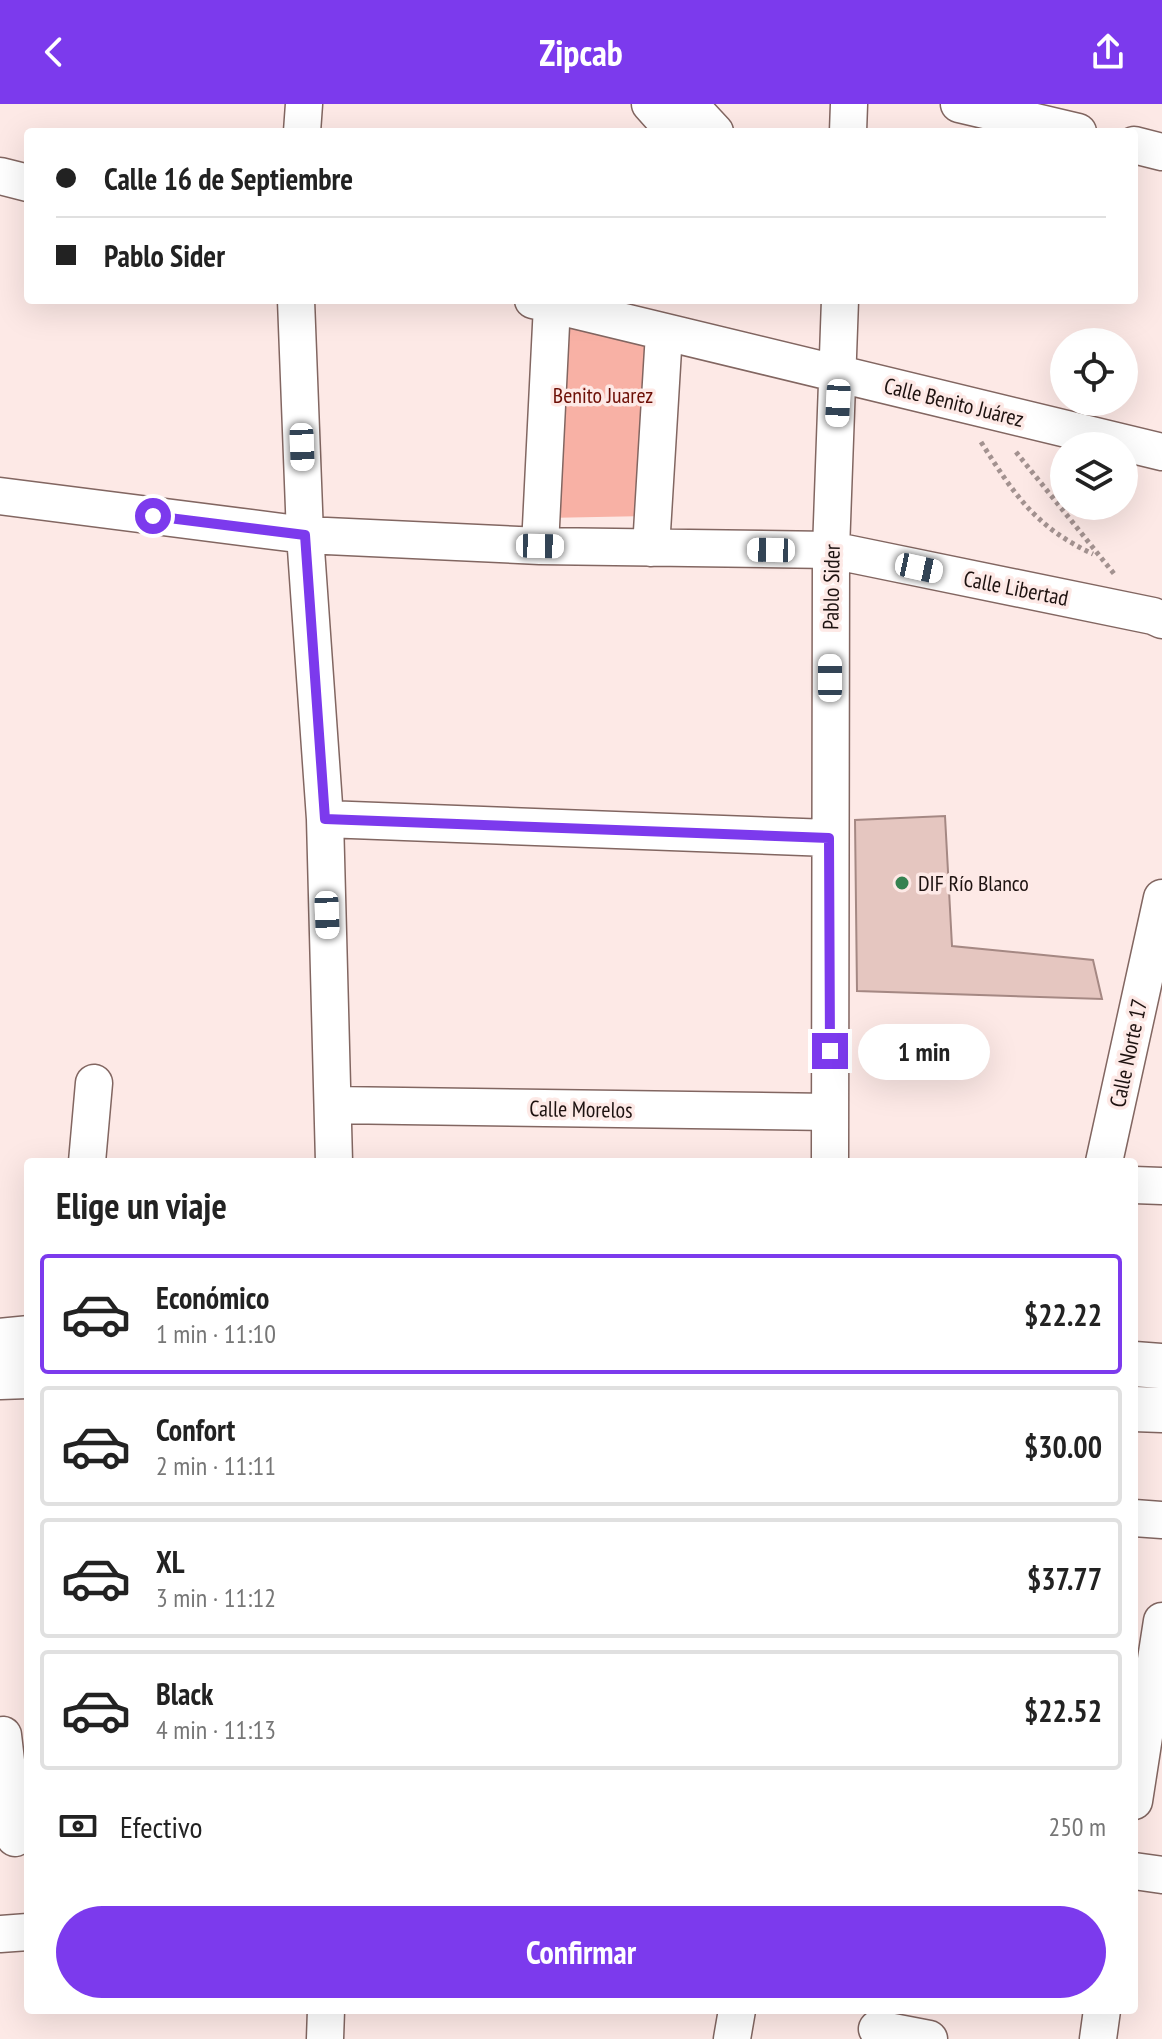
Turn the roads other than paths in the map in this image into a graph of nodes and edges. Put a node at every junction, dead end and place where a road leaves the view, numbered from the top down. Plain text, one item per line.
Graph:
1 (304, 104) edge
2 (650, 104) edge
3 (689, 104) edge
4 (849, 104) edge
5 (959, 104) edge
6 (302, 128) edge
7 (671, 128) edge
8 (711, 128) edge
9 (848, 128) edge
10 (1061, 128) edge
11 (1138, 146) edge
12 (1162, 152) edge
13 (0, 176) edge
14 (24, 182) edge
15 (296, 304) edge
16 (542, 304) edge
17 (550, 304) edge
18 (836, 304) edge
19 (664, 333) junction
20 (839, 373) junction
21 (1162, 452) edge
22 (0, 496) edge
23 (305, 535) junction
24 (540, 546) junction
25 (651, 548) junction
26 (831, 550) junction
27 (1158, 618) edge
28 (325, 819) junction
29 (829, 838) junction
30 (1162, 898) edge
31 (94, 1083) dead end
32 (333, 1105) junction
33 (830, 1112) junction
34 (87, 1158) edge
35 (334, 1158) edge
36 (830, 1158) edge
37 (1105, 1158) edge
38 (1138, 1185) edge
39 (1162, 1186) edge
40 (24, 1338) edge
41 (0, 1341) edge
42 (1138, 1364) edge
43 (1162, 1366) edge
44 (24, 1376) edge
45 (0, 1377) edge
46 (1138, 1409) edge
47 (1162, 1410) edge
48 (1138, 1518) edge
49 (1162, 1520) edge
50 (1162, 1621) edge
51 (1160, 1660) edge
52 (0, 1736) edge
53 (1138, 1779) edge
54 (14, 1838) edge
55 (1138, 1872) edge
56 (1162, 1875) edge
57 (24, 1932) edge
58 (0, 1934) edge
59 (326, 2014) edge
60 (736, 2014) edge
61 (1101, 2014) edge
62 (877, 2029) dead end
63 (325, 2039) edge
64 (732, 2039) edge
65 (929, 2039) edge
66 (1098, 2039) edge

1 - 6 street
2 - 7 street
3 - 8 street
4 - 9 street
5 - 10 street
11 - 12 street
13 - 14 street
15 - 23 street
16 - 24 street
17 - 19 street, Calle Benito Juárez
18 - 20 street, Pablo Sider
19 - 20 street, Calle Benito Juárez
19 - 25 street
20 - 21 street, Calle Benito Juárez
20 - 26 street, Pablo Sider
22 - 23 street, Calle Libertad
23 - 24 street, Calle Libertad
23 - 28 street
24 - 25 street, Calle Libertad
25 - 26 street, Calle Libertad
26 - 27 street, Calle Libertad
26 - 29 street, Pablo Sider
28 - 29 street
28 - 32 street
29 - 33 street, Pablo Sider
30 - 37 street, Calle Norte 17
31 - 34 street
32 - 33 street, Calle Morelos
32 - 35 street
33 - 36 street, Pablo Sider
38 - 39 street
40 - 41 main road
42 - 43 main road
44 - 45 main road
46 - 47 main road
48 - 49 street
50 - 51 street
51 - 53 street
52 - 54 street
55 - 56 street
57 - 58 street
59 - 63 street
60 - 64 street
61 - 66 street
62 - 65 street

